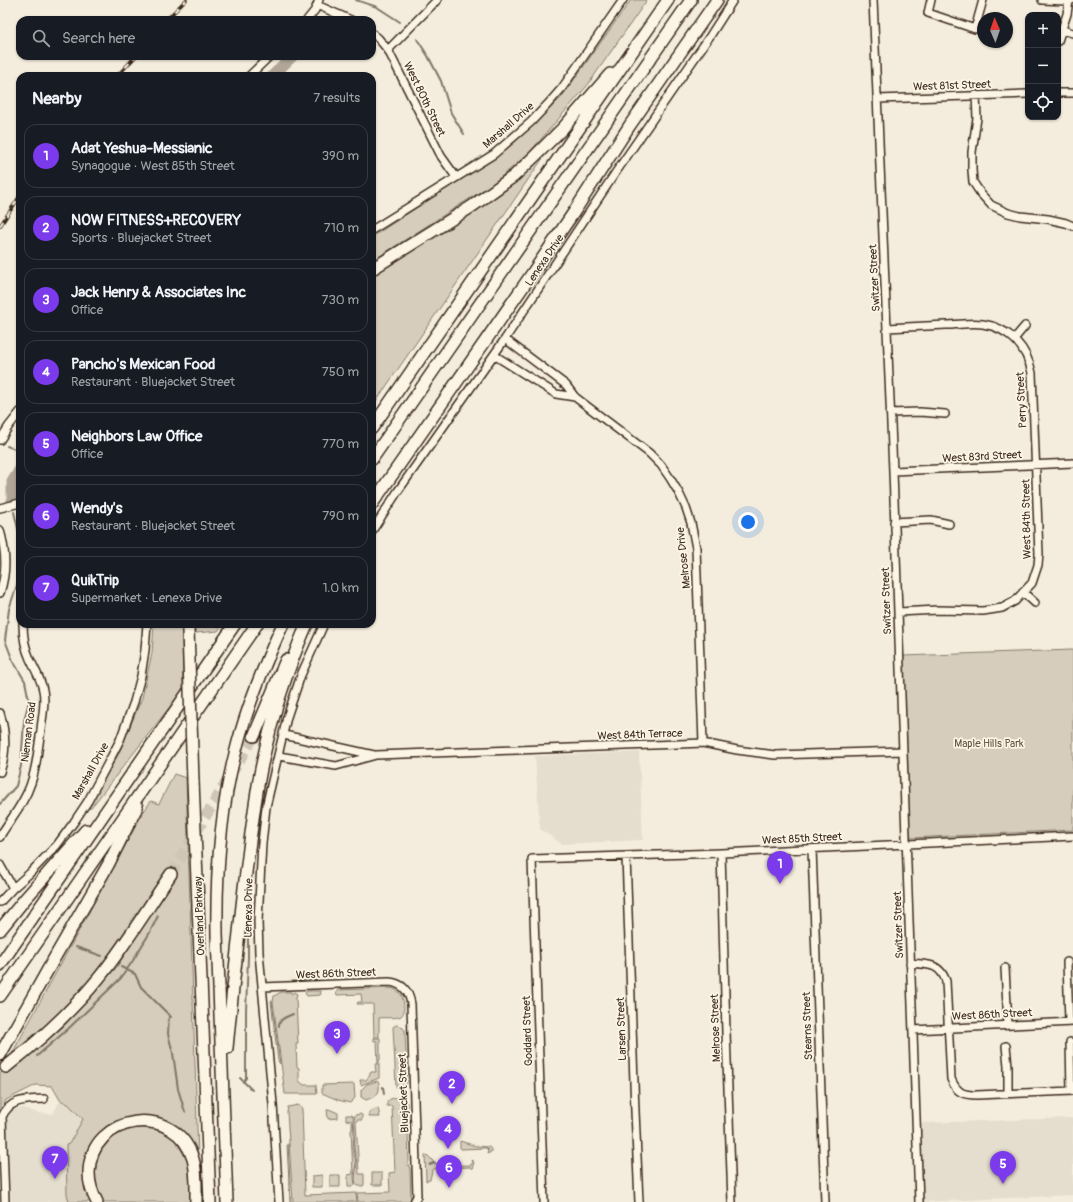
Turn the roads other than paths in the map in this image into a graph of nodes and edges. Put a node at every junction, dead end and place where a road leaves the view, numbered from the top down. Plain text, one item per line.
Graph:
1 (437, 0) edge
2 (623, 0) edge
3 (668, 0) edge
4 (691, 0) edge
5 (717, 0) edge
6 (733, 0) edge
7 (873, 0) edge
8 (932, 0) edge
9 (983, 0) edge
10 (1042, 0) edge
11 (1071, 0) edge
12 (318, 2) edge
13 (311, 16) edge
14 (342, 16) edge
15 (1062, 30) joint
16 (647, 31) junction
17 (1073, 33) edge
18 (376, 36) edge
19 (388, 50) junction
20 (266, 60) edge
21 (253, 72) edge
22 (1073, 92) edge
23 (1061, 93) edge
24 (1025, 94) edge
25 (976, 95) junction
26 (877, 99) junction
27 (456, 177) junction
28 (1073, 226) edge
29 (376, 227) edge
30 (376, 266) edge
31 (1025, 326) dead end
32 (887, 328) junction
33 (505, 339) junction
34 (1014, 339) junction
35 (494, 355) junction
36 (575, 397) junction
37 (890, 413) junction
38 (944, 414) dead end
39 (16, 417) edge
40 (376, 422) edge
41 (0, 440) edge
42 (376, 453) edge
43 (1073, 463) edge
44 (1035, 464) junction
45 (893, 471) junction
46 (376, 498) edge
47 (16, 504) edge
48 (0, 508) edge
49 (894, 522) junction
50 (949, 524) dead end
51 (376, 525) edge
52 (0, 530) edge
53 (0, 592) edge
54 (1023, 592) junction
55 (1035, 603) dead end
56 (898, 612) junction
57 (23, 628) edge
58 (147, 628) edge
59 (187, 628) edge
60 (232, 628) edge
61 (255, 628) edge
62 (281, 628) edge
63 (300, 628) edge
64 (305, 628) edge
65 (322, 628) edge
66 (0, 713) edge
67 (284, 735) junction
68 (254, 736) tunnel mouth
69 (703, 743) junction
70 (903, 751) junction
71 (376, 755) junction
72 (279, 756) junction
73 (156, 770) junction
74 (0, 772) edge
75 (121, 791) junction
76 (1073, 836) edge
77 (0, 837) edge
78 (906, 844) junction
79 (812, 849) junction
80 (721, 853) junction
81 (626, 856) junction
82 (532, 860) joint
83 (0, 865) edge
84 (171, 874) tunnel mouth
85 (13, 888) junction
86 (0, 902) edge
87 (0, 930) edge
88 (1067, 962) dead end
89 (910, 963) junction
90 (0, 964) edge
91 (1005, 968) dead end
92 (262, 987) junction
93 (407, 991) joint
94 (0, 996) edge
95 (1071, 1022) edge
96 (1008, 1024) junction
97 (948, 1028) junction
98 (913, 1030) junction
99 (1070, 1042) dead end
100 (1006, 1046) dead end
101 (0, 1055) edge
102 (6, 1067) dead end
103 (1072, 1091) edge
104 (1008, 1093) junction
105 (223, 1098) junction
106 (44, 1099) dead end
107 (418, 1200) edge
108 (5, 1202) edge
109 (97, 1202) edge
110 (196, 1202) edge
111 (210, 1202) edge
112 (227, 1202) edge
113 (279, 1202) edge
114 (544, 1202) edge
115 (640, 1202) edge
116 (732, 1202) edge
117 (825, 1202) edge
118 (919, 1202) edge

1 - 19 street
2 - 27 street, Marshall Drive
3 - 16 highway
4 - 42 highway
5 - 46 highway
6 - 33 street, Lenexa Drive
7 - 26 street, Switzer Street
8 - 9 street
10 - 11 street
11 - 15 street
12 - 13 street
12 - 14 street
15 - 17 street
16 - 30 highway
16 - 40 highway
18 - 19 street, West 80th Street
19 - 27 street, West 80th Street
20 - 21 street
22 - 23 street
24 - 25 street, West 81st Street
25 - 26 street, West 81st Street
25 - 28 street
26 - 32 street, Switzer Street
27 - 29 street, Marshall Drive
31 - 34 street
32 - 34 street, Perry Street
32 - 37 street, Switzer Street
33 - 35 street, Lenexa Drive
33 - 36 street, Melrose Drive
34 - 44 street, Perry Street
35 - 36 street, Melrose Drive
35 - 51 street, Lenexa Drive
36 - 69 street, Melrose Drive
37 - 38 street
37 - 45 street, Switzer Street
39 - 41 street
43 - 44 street, West 83rd Street
44 - 45 street, West 83rd Street
44 - 54 street, West 84th Street
45 - 49 street, Switzer Street
47 - 48 street
49 - 50 street
49 - 56 street, Switzer Street
52 - 53 street
54 - 55 street
54 - 56 street, West 84th Street
56 - 70 street, Switzer Street
57 - 77 street, Nieman Road
58 - 85 street, Marshall Drive
59 - 111 highway, Overland Parkway, bridge
60 - 75 highway
61 - 73 highway
62 - 105 highway
63 - 68 highway
64 - 105 highway
65 - 67 street, Lenexa Drive
66 - 74 street, Nieman Road
67 - 71 street, West 84th Terrace
67 - 72 street, Lenexa Drive
69 - 70 street, West 84th Terrace
69 - 71 street, West 84th Terrace
70 - 78 street, Switzer Street
71 - 72 street, West 84th Terrace
72 - 92 street, Lenexa Drive
73 - 94 highway
73 - 101 highway
75 - 87 highway
75 - 90 highway
76 - 78 street, West 85th Street
78 - 79 street, West 85th Street
78 - 89 street, Switzer Street
79 - 80 street, West 85th Street
79 - 117 street, Stearns Street
80 - 81 street, West 85th Street
80 - 116 street, Melrose Street
81 - 82 street, West 85th Street
81 - 115 street, Larsen Street
82 - 114 street, Goddard Street
83 - 85 street
84 - 102 highway
85 - 86 street, Marshall Drive
88 - 95 street
89 - 97 street
89 - 98 street, Switzer Street
91 - 96 street
92 - 93 street, West 86th Street
92 - 113 street, Lenexa Drive
93 - 107 street, Bluejacket Street
95 - 96 street, West 86th Street
96 - 97 street, West 86th Street
97 - 98 street, West 86th Street
97 - 104 street
98 - 118 street, Switzer Street
99 - 103 street
100 - 104 street
103 - 104 street
105 - 112 highway
106 - 108 street
109 - 110 highway

